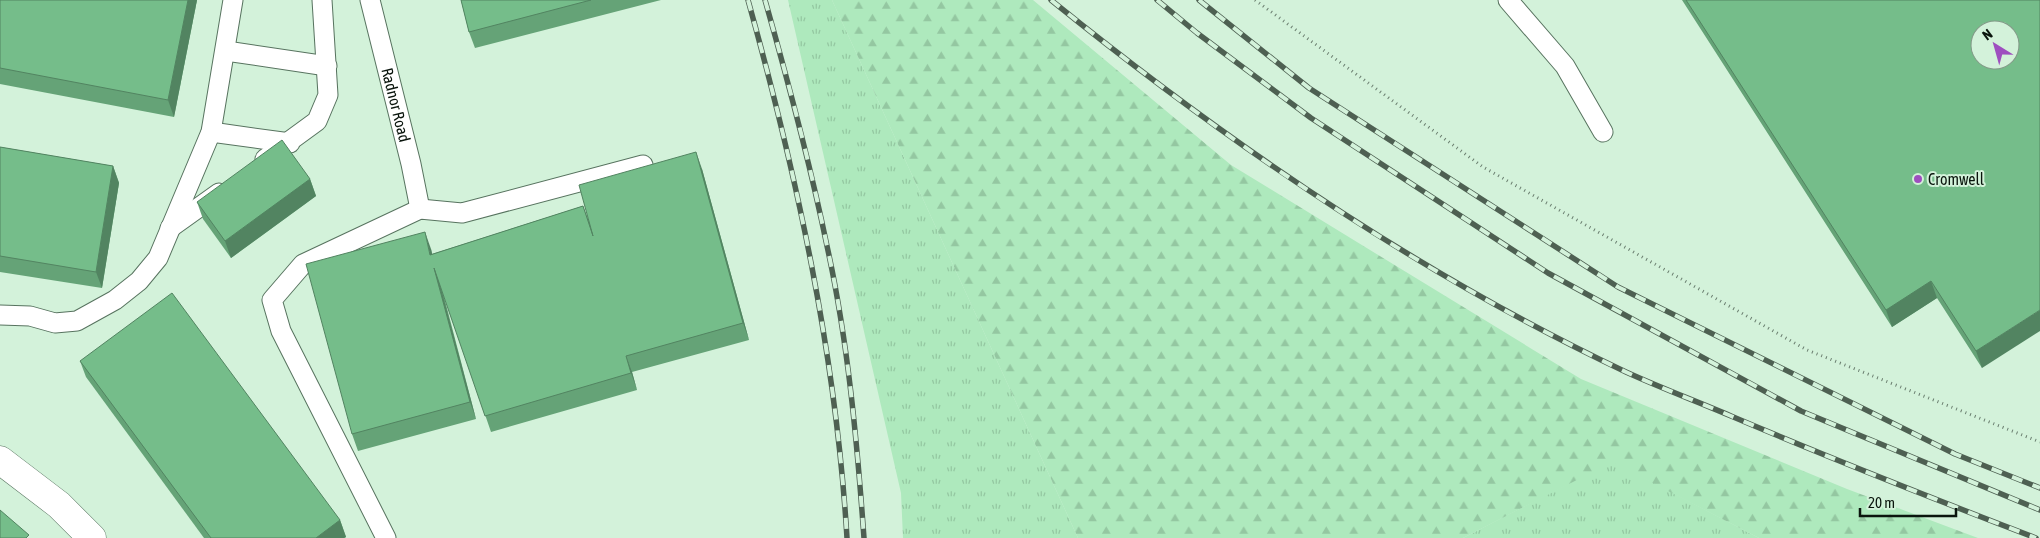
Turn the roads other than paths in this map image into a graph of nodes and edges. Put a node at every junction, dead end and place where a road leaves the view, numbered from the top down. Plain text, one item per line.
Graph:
1 (233, 0) edge
2 (322, 0) edge
3 (370, 0) edge
4 (1508, 0) edge
5 (226, 51) junction
6 (327, 66) junction
7 (211, 132) junction
8 (1603, 132) dead end
9 (290, 143) junction
10 (643, 166) edge
11 (248, 171) edge
12 (232, 183) edge
13 (420, 209) junction
14 (169, 228) junction
15 (0, 315) edge
16 (0, 460) edge
17 (92, 538) edge
18 (386, 538) edge

1 - 5 lane
2 - 6 lane
3 - 13 lane, Radnor Road
4 - 8 lane
5 - 6 lane
5 - 7 lane
6 - 9 lane
7 - 9 lane
7 - 14 lane
9 - 11 lane
10 - 13 lane
12 - 14 lane
13 - 18 lane
14 - 15 lane
16 - 17 street

